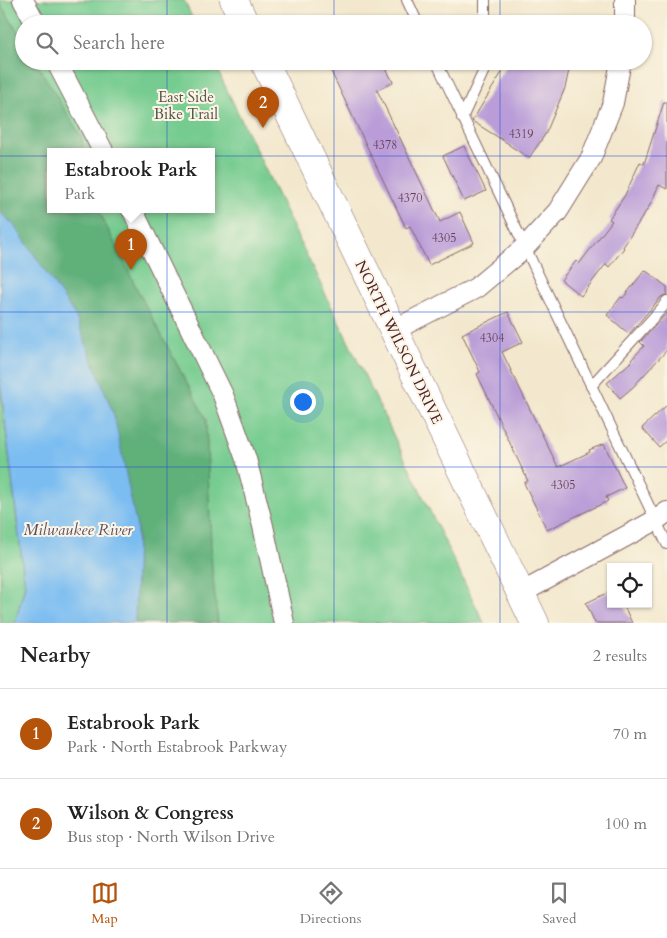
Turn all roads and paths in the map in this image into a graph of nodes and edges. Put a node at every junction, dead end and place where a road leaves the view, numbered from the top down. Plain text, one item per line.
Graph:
1 (23, 0) edge
2 (234, 0) edge
3 (407, 0) edge
4 (486, 0) edge
5 (625, 0) edge
6 (31, 15) edge
7 (241, 15) edge
8 (414, 15) edge
9 (485, 15) edge
10 (625, 15) edge
11 (61, 70) edge
12 (268, 70) edge
13 (440, 70) edge
14 (484, 70) edge
15 (619, 70) edge
16 (462, 118) junction
17 (101, 148) edge
18 (134, 213) edge
19 (525, 247) junction
20 (667, 301) edge
21 (394, 330) junction
22 (592, 386) junction
23 (662, 516) edge
24 (667, 544) edge
25 (520, 593) junction
26 (284, 623) edge
27 (535, 623) edge

1 - 6 street
2 - 7 street
3 - 8 lane
4 - 9 lane
5 - 10 street
11 - 17 street
12 - 21 street, NORTH WILSON DRIVE
13 - 16 lane
14 - 16 lane
15 - 19 street
16 - 19 lane
18 - 26 street
19 - 21 street
19 - 22 lane
20 - 22 lane
21 - 25 street, NORTH WILSON DRIVE
22 - 23 lane
23 - 24 lane
23 - 25 street
25 - 27 street, NORTH WILSON DRIVE

